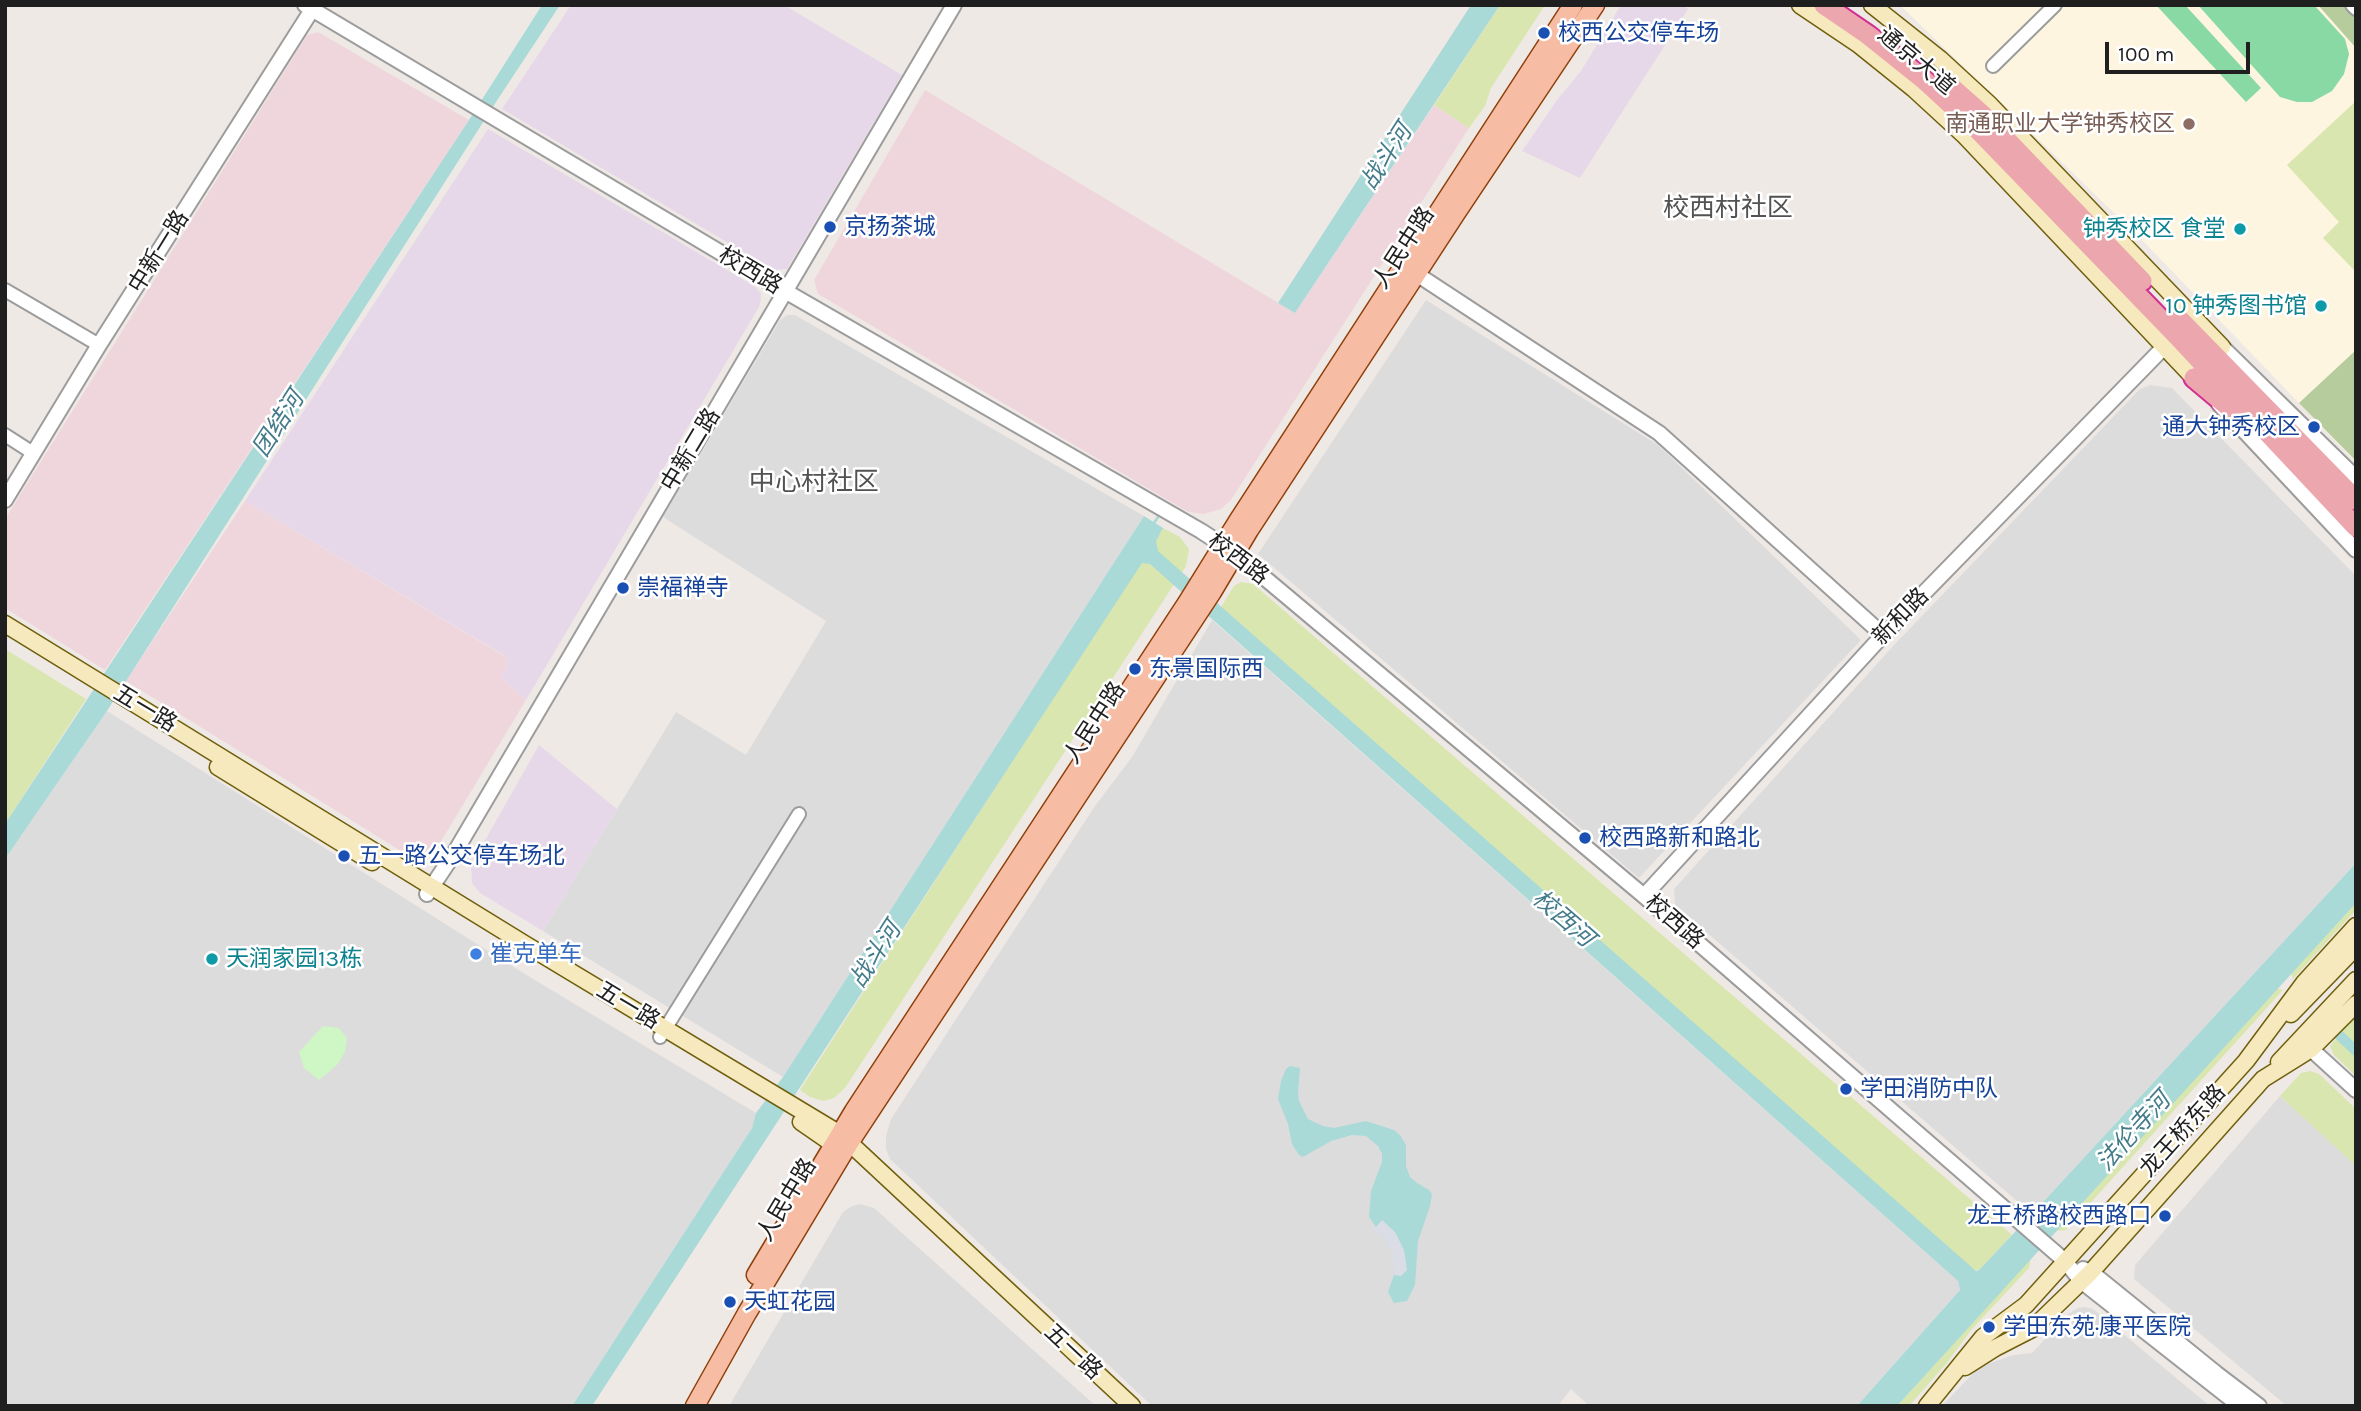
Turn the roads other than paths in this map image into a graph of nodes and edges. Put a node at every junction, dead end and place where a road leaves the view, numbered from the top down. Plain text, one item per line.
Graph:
1 (954, 5) edge
2 (1573, 5) edge
3 (1595, 5) edge
4 (1800, 5) edge
5 (1824, 5) edge
6 (1847, 5) edge
7 (1872, 5) edge
8 (2055, 5) edge
9 (311, 7) edge
10 (1993, 66) dead end
11 (2115, 262) junction
12 (1411, 270) junction
13 (5, 290) edge
14 (785, 291) junction
15 (99, 345) junction
16 (2165, 346) junction
17 (2222, 347) junction
18 (2194, 378) junction
19 (5, 435) edge
20 (2295, 448) junction
21 (33, 453) junction
22 (2356, 478) edge
23 (5, 500) edge
24 (2356, 500) edge
25 (2356, 527) edge
26 (1229, 549) junction
27 (2356, 550) edge
28 (5, 624) edge
29 (5, 635) edge
30 (1883, 635) junction
31 (91, 682) junction
32 (799, 814) dead end
33 (430, 890) junction
34 (1644, 896) junction
35 (2356, 926) edge
36 (2356, 947) edge
37 (2356, 981) edge
38 (2356, 1004) edge
39 (660, 1037) junction
40 (2311, 1049) junction
41 (2246, 1061) junction
42 (2263, 1079) junction
43 (2356, 1090) edge
44 (767, 1094) junction
45 (842, 1143) junction
46 (2065, 1261) junction
47 (2086, 1276) junction
48 (1943, 1387) junction
49 (682, 1406) edge
50 (695, 1406) edge
51 (1121, 1406) edge
52 (1132, 1406) edge
53 (1927, 1406) edge
54 (2240, 1406) edge
55 (2259, 1406) edge

1 - 14 street, 中新二路
2 - 12 main road, 人民中路
3 - 12 main road, 人民中路
4 - 16 main road, 通京大道
5 - 11 highway
6 - 11 highway
7 - 17 main road, 通京大道
8 - 10 street
9 - 14 street, 校西路
9 - 15 street, 中新一路
11 - 20 highway
12 - 26 main road, 人民中路
12 - 30 street
13 - 15 street
14 - 26 street, 校西路
14 - 33 street, 中新二路
15 - 21 street, 中新一路
16 - 18 main road, 通京大道
16 - 30 street, 新和路
17 - 20 highway
17 - 22 street
18 - 20 highway
18 - 27 street
19 - 21 street
20 - 24 highway
20 - 25 highway
21 - 23 street, 中新一路
26 - 34 street, 校西路
26 - 45 main road, 人民中路
28 - 31 main road, 五一路
29 - 31 main road, 五一路
30 - 34 street, 新和路
31 - 33 main road, 五一路
32 - 39 street
33 - 39 main road, 五一路
33 - 44 main road, 五一路
34 - 46 street, 校西路
35 - 41 main road, 龙王桥东路
36 - 41 main road
37 - 42 main road
38 - 40 main road, 龙王桥东路
39 - 44 main road, 五一路
40 - 42 main road, 龙王桥东路
40 - 43 street
41 - 46 main road, 龙王桥东路
42 - 47 main road, 龙王桥东路
44 - 45 main road, 五一路
45 - 49 main road, 人民中路
45 - 50 main road, 人民中路
45 - 51 main road, 五一路
45 - 52 main road, 五一路
46 - 47 street, 校西路
46 - 48 main road, 龙王桥东路
47 - 48 main road, 龙王桥东路
47 - 54 street, 校西路
47 - 55 street, 校西路
48 - 53 main road, 龙王桥东路

